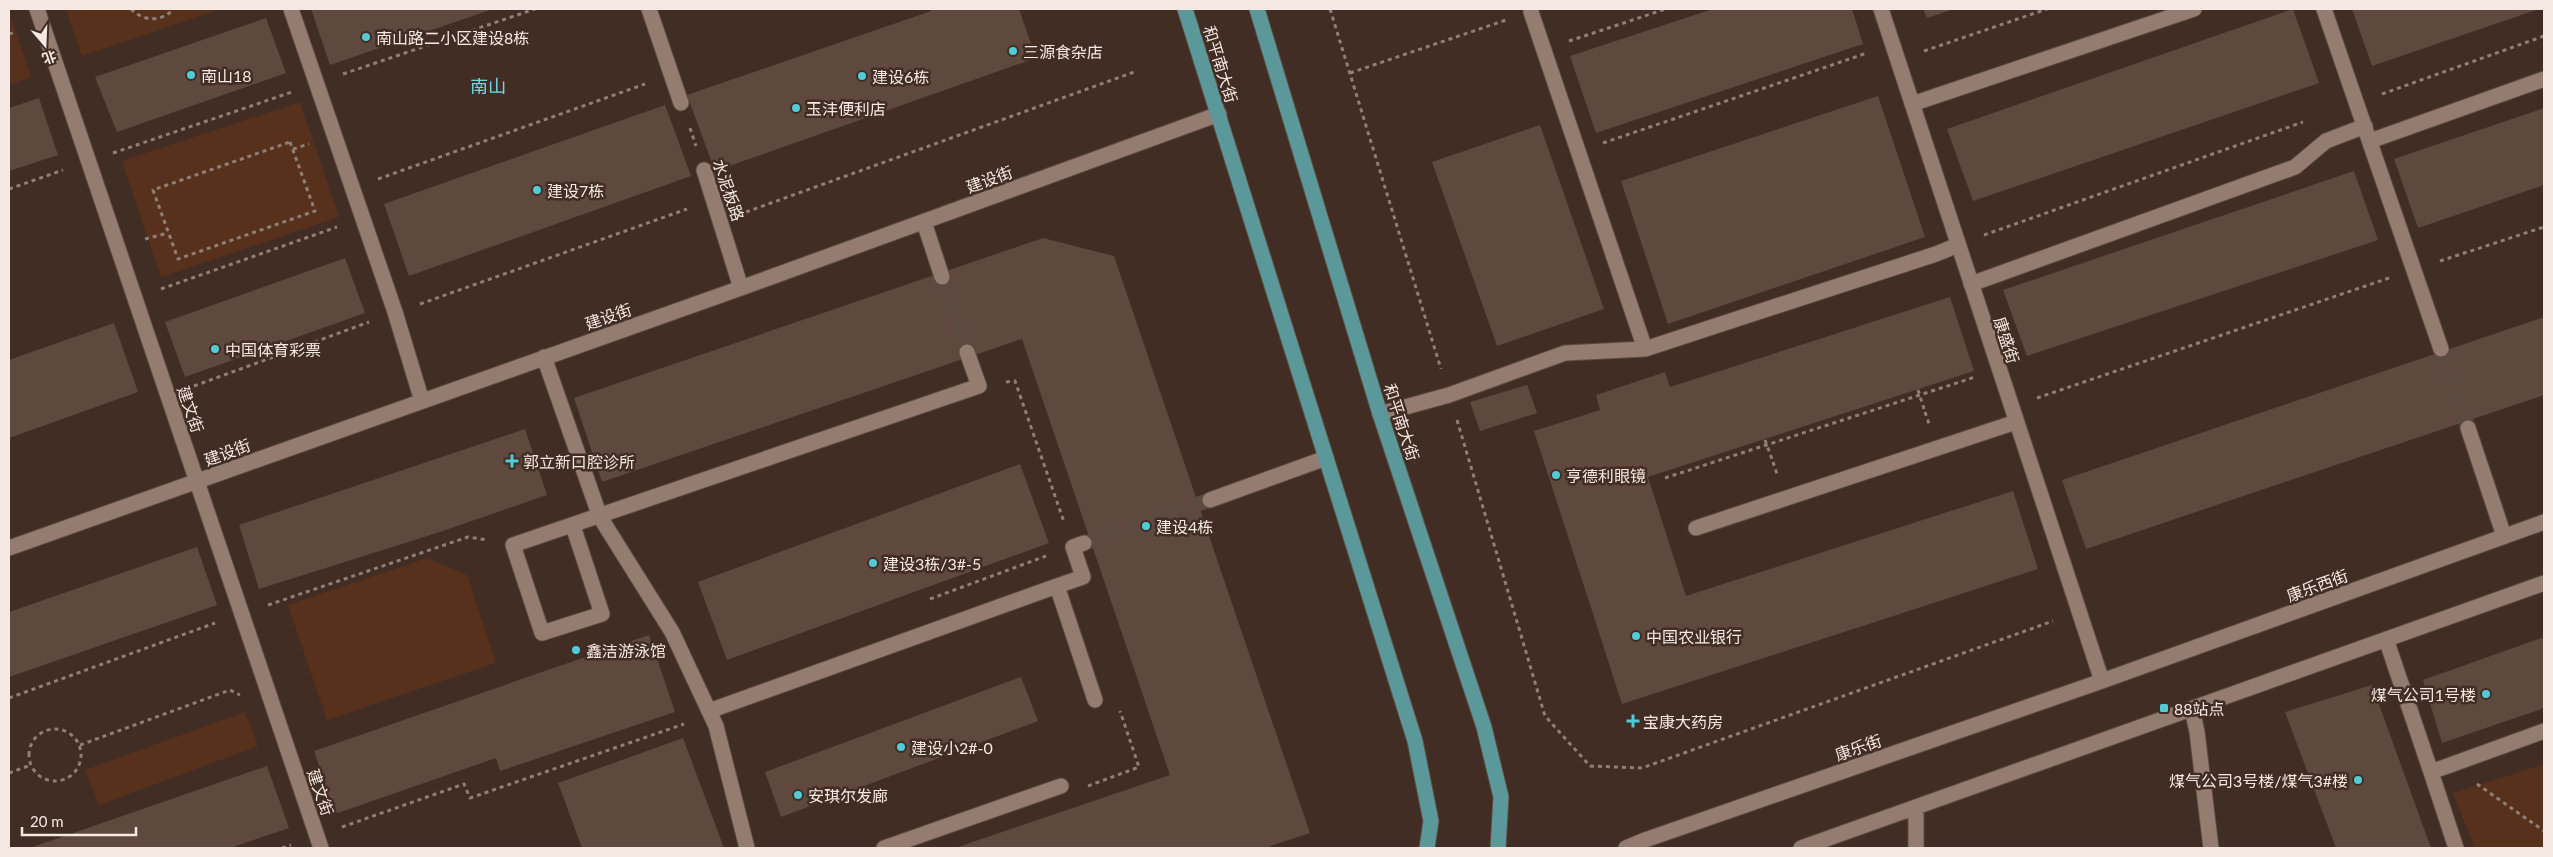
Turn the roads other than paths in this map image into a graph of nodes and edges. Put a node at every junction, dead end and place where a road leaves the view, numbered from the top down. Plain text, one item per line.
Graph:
1 (37, 9) edge
2 (291, 9) edge
3 (649, 9) edge
4 (1185, 9) edge
5 (1257, 9) edge
6 (1881, 9) edge
7 (2194, 9) edge
8 (2324, 9) edge
9 (1531, 12) road end
10 (2544, 79) edge
11 (681, 103) road end
12 (1912, 104) junction
13 (1218, 114) junction
14 (2365, 126) junction
15 (2370, 141) junction
16 (704, 170) road end
17 (924, 222) junction
18 (1958, 245) junction
19 (942, 277) tunnel mouth
20 (1971, 284) junction
21 (741, 288) junction
22 (1646, 349) junction
23 (2441, 349) tunnel mouth
24 (967, 352) tunnel mouth
25 (544, 357) junction
26 (422, 401) junction
27 (1380, 414) junction
28 (2016, 422) junction
29 (2468, 428) tunnel mouth
30 (1326, 458) junction
31 (197, 482) junction
32 (1210, 500) tunnel mouth
33 (600, 517) junction
34 (2544, 522) edge
35 (573, 526) junction
36 (1696, 528) dead end
37 (2504, 536) junction
38 (1078, 545) road end
39 (9, 548) edge
40 (2544, 582) edge
41 (1057, 586) junction
42 (2386, 639) junction
43 (2102, 681) junction
44 (1096, 700) road end
45 (2192, 709) junction
46 (709, 712) junction
47 (2544, 731) edge
48 (2431, 772) junction
49 (1061, 786) road end
50 (1916, 808) junction
51 (319, 842) edge
52 (746, 848) edge
53 (884, 848) edge
54 (1426, 848) edge
55 (1498, 848) edge
56 (1626, 848) edge
57 (1801, 848) edge
58 (1916, 848) edge
59 (2211, 848) edge
60 (2456, 848) edge

1 - 31 street, 建文街
2 - 26 street
3 - 11 street
4 - 13 main road, 和平南大街
5 - 27 main road, 和平南大街
6 - 12 street, 康盛街
7 - 12 street
8 - 14 street
9 - 22 street
10 - 15 street
12 - 18 street, 康盛街
13 - 17 street, 建设街
13 - 30 main road, 和平南大街
14 - 15 street
14 - 20 street
15 - 23 street
16 - 21 street, 水泥板路
17 - 19 street
17 - 21 street, 建设街
18 - 20 street, 康盛街
18 - 22 street
20 - 28 street, 康盛街
21 - 25 street, 建设街
22 - 27 street
24 - 33 street
25 - 26 street, 建设街
25 - 33 street
26 - 31 street, 建设街
27 - 55 main road, 和平南大街
28 - 36 street
28 - 43 street, 康盛街
29 - 37 street
30 - 32 street
30 - 54 main road, 和平南大街
31 - 39 street, 建设街
31 - 51 street, 建文街
33 - 35 street
33 - 46 street
34 - 37 street, 康乐西街
35 - 35 street
37 - 43 street, 康乐西街
38 - 41 street
40 - 42 street
41 - 44 street
41 - 46 street
42 - 45 street
42 - 48 street
43 - 56 street, 康乐街
45 - 50 street
45 - 59 street
46 - 52 street
47 - 48 street
48 - 60 street
49 - 53 street
50 - 57 street
50 - 58 street

